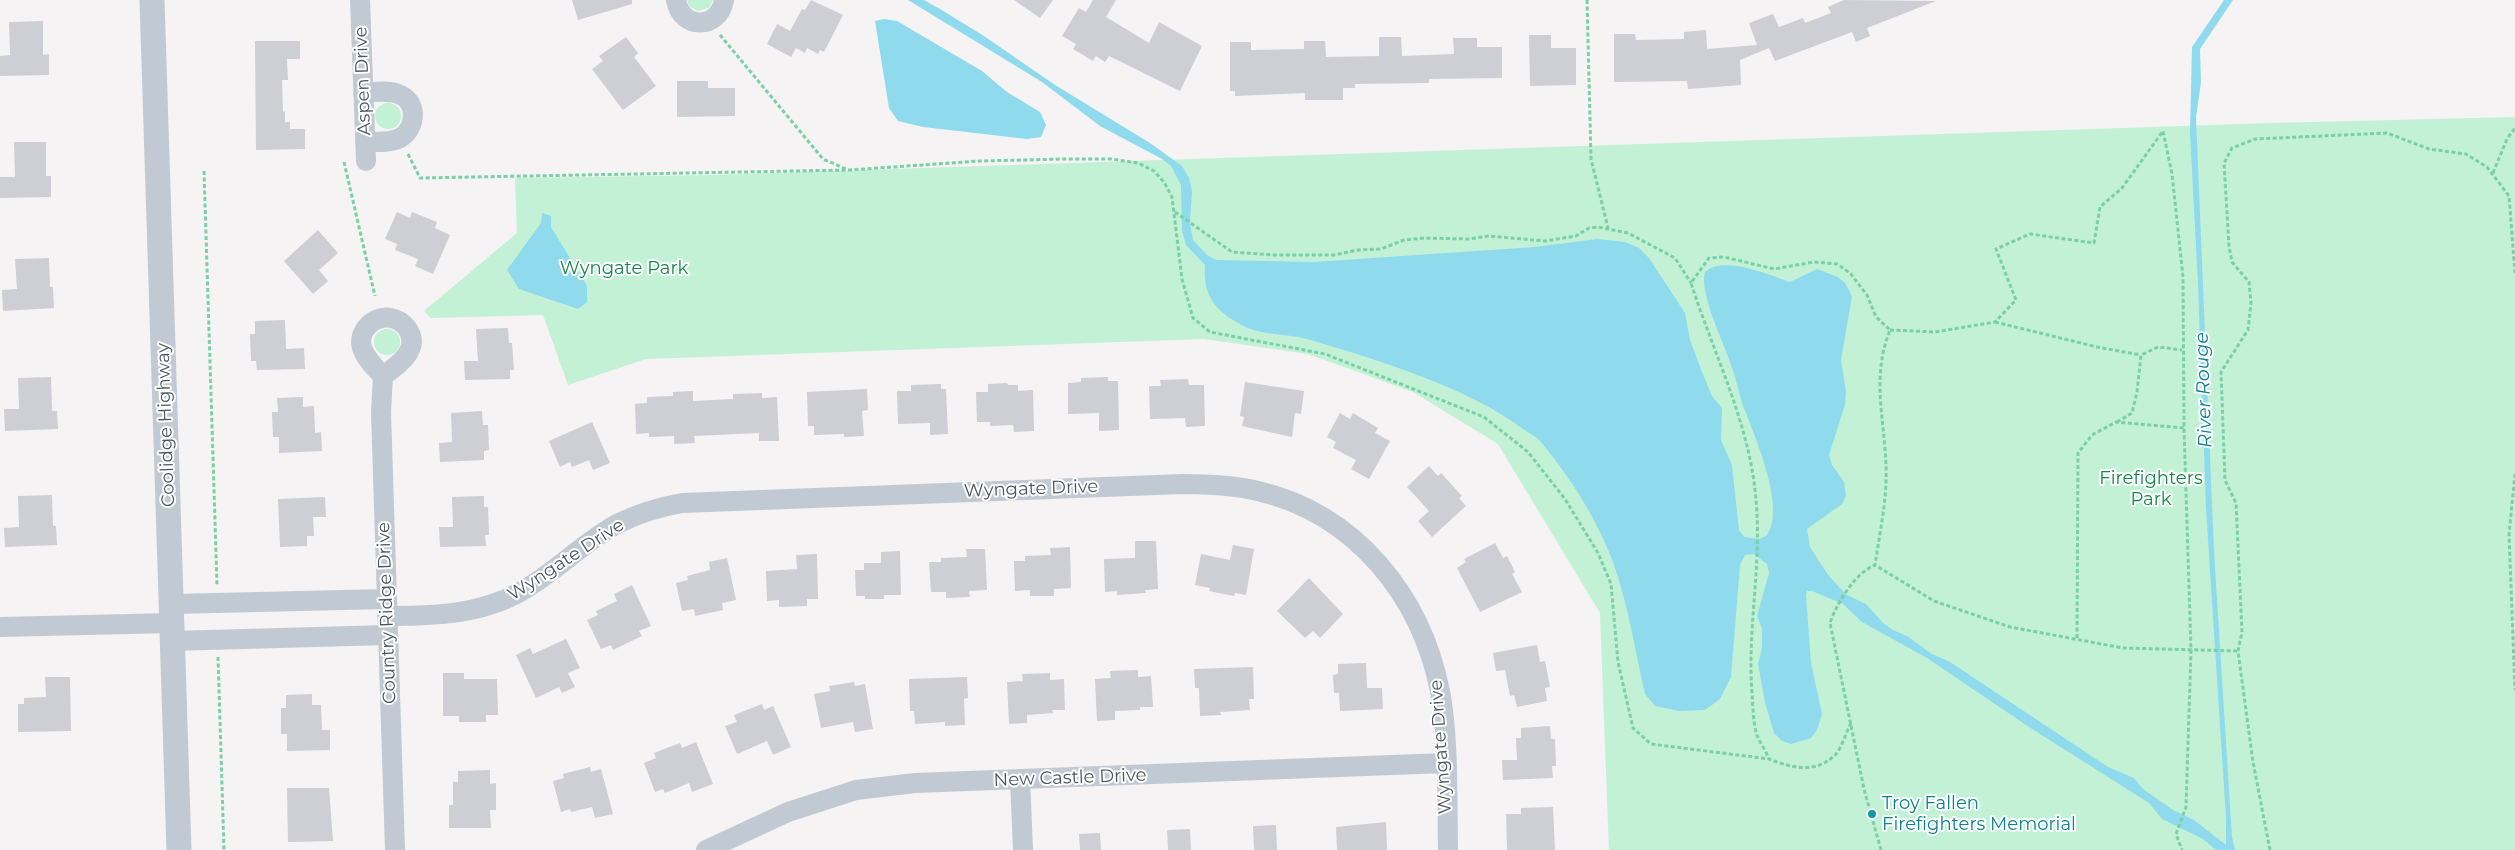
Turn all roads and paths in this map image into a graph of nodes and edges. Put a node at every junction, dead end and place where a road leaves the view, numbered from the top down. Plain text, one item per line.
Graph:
1 (152, 0) edge
2 (360, 0) edge
3 (676, 0) edge
4 (724, 0) edge
5 (1587, 0) edge
6 (717, 30) dead end
7 (363, 93) junction
8 (2515, 128) edge
9 (406, 149) dead end
10 (344, 162) dead end
11 (849, 170) junction
12 (204, 171) dead end
13 (2493, 173) junction
14 (1175, 212) junction
15 (1608, 228) junction
16 (2515, 274) edge
17 (1691, 283) junction
18 (375, 296) dead end
19 (1995, 322) junction
20 (1890, 330) junction
21 (2182, 350) junction
22 (2141, 355) junction
23 (383, 376) dead end
24 (2116, 422) junction
25 (2184, 428) junction
26 (2515, 474) edge
27 (1875, 565) junction
28 (217, 593) dead end
29 (387, 617) junction
30 (172, 622) junction
31 (0, 627) edge
32 (2077, 638) junction
33 (218, 650) dead end
34 (2191, 651) junction
35 (2238, 652) junction
36 (2515, 690) edge
37 (1851, 723) junction
38 (1770, 759) junction
39 (1445, 763) junction
40 (1020, 779) junction
41 (179, 850) edge
42 (224, 850) edge
43 (395, 850) edge
44 (706, 850) edge
45 (1023, 850) edge
46 (1448, 850) edge
47 (1881, 850) edge
48 (2182, 850) edge
49 (2270, 850) edge

1 - 30 street, Coolidge Highway
2 - 7 street, Aspen Drive
3 - 4 street
5 - 15 path
6 - 11 path
7 - 7 street, Aspen Drive
8 - 13 path
9 - 11 path
10 - 18 path
11 - 14 path
12 - 28 path
13 - 16 path
13 - 35 path
14 - 15 path
14 - 38 path
15 - 17 path
17 - 20 path
17 - 38 path
19 - 20 path
19 - 21 path
19 - 22 path
20 - 27 path
21 - 22 path
21 - 25 path
22 - 24 path
23 - 29 street, Country Ridge Drive
24 - 25 path
24 - 32 path
25 - 34 path
26 - 36 path
27 - 32 path
27 - 37 path
29 - 30 street, Wyngate Drive
29 - 30 street, Wyngate Drive
29 - 39 street, Wyngate Drive
29 - 43 street, Country Ridge Drive
30 - 31 street
30 - 41 street, Coolidge Highway
32 - 34 path
33 - 42 path
34 - 35 path
34 - 48 path
35 - 49 path
37 - 38 path
37 - 47 path
39 - 40 street, New Castle Drive
39 - 46 street, Wyngate Drive
40 - 44 street, New Castle Drive
40 - 45 street

